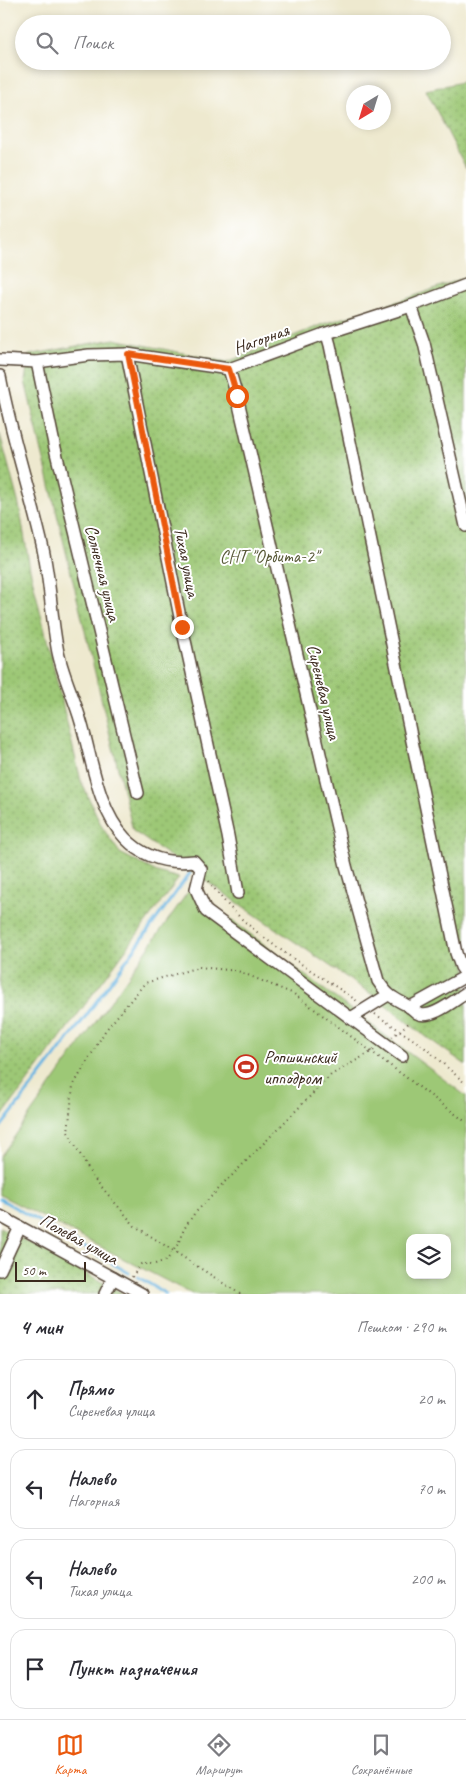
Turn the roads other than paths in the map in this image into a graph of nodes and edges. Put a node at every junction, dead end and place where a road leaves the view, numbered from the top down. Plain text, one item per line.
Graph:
1 (466, 285) edge
2 (411, 306) junction
3 (324, 334) junction
4 (128, 354) junction
5 (0, 360) edge
6 (37, 362) junction
7 (229, 369) junction
8 (0, 376) edge
9 (466, 526) edge
10 (138, 792) dead end
11 (238, 893) dead end
12 (466, 975) edge
13 (466, 993) edge
14 (388, 995) junction
15 (414, 1011) junction
16 (351, 1018) junction
17 (402, 1056) dead end
18 (0, 1216) edge
19 (20, 1227) junction
20 (0, 1270) edge
21 (113, 1278) junction
22 (105, 1294) edge
23 (142, 1294) edge

1 - 2 street, Нагорная
2 - 3 street, Нагорная
2 - 9 street
3 - 7 street, Нагорная
3 - 12 street
4 - 6 street, Нагорная
4 - 7 street, Нагорная
4 - 11 street, Тихая улица
5 - 6 street, Нагорная
6 - 10 street, Солнечная улица
7 - 14 street, Сиреневая улица
8 - 16 street
12 - 15 street
13 - 15 street
14 - 15 street
14 - 16 street
16 - 17 street
18 - 19 street, Полевая улица
19 - 20 street
19 - 21 street, Полевая улица
21 - 22 street
21 - 23 street, Полевая улица

